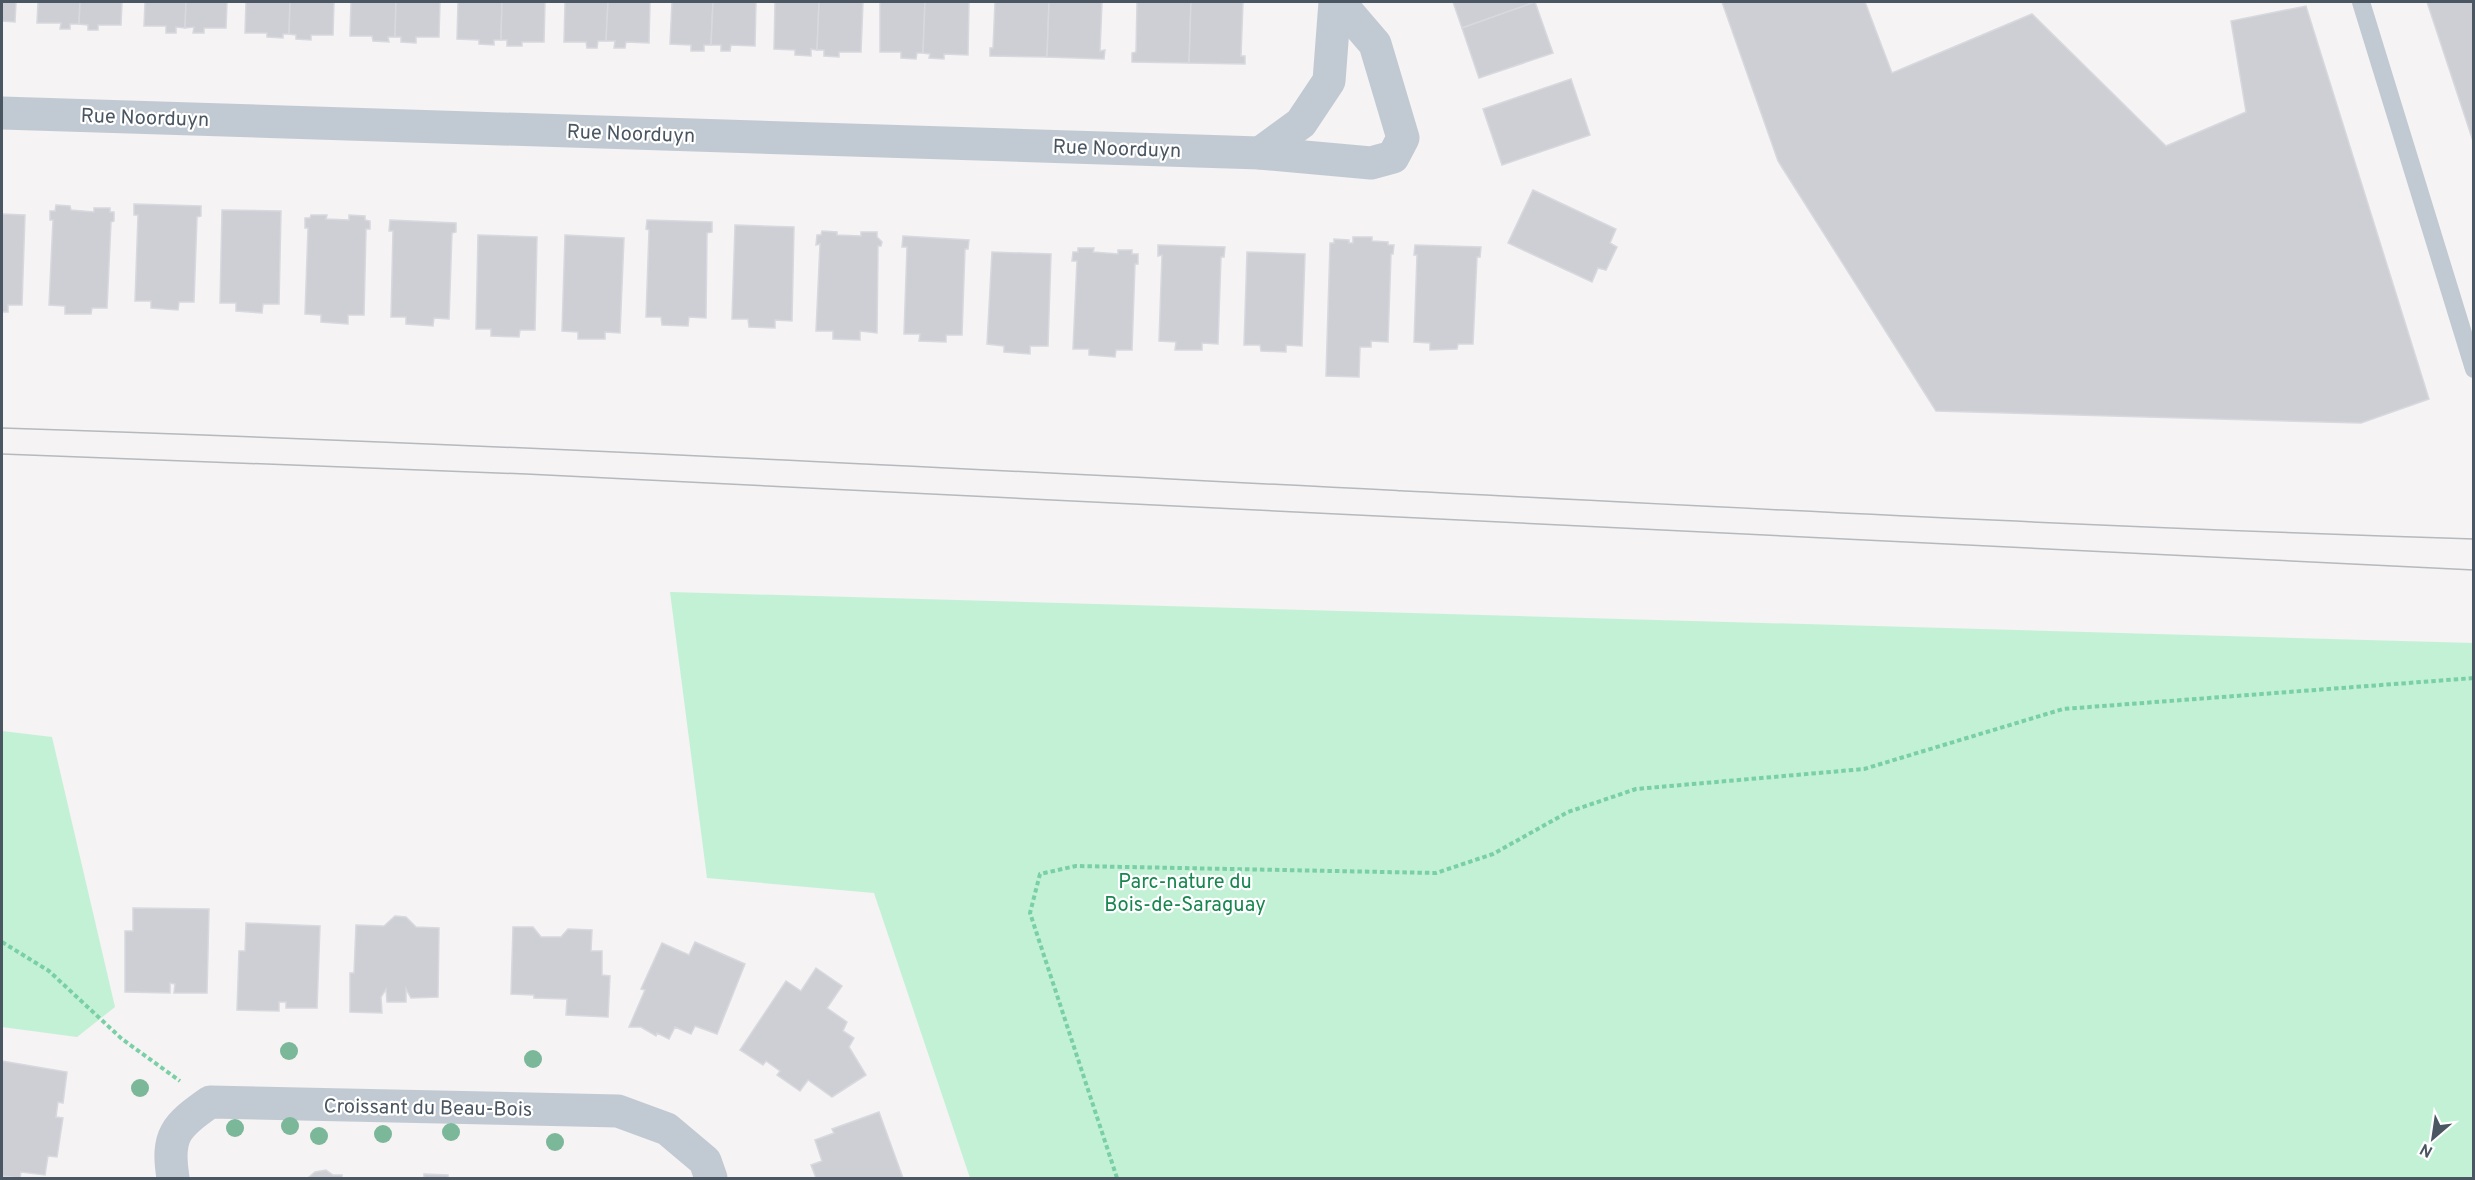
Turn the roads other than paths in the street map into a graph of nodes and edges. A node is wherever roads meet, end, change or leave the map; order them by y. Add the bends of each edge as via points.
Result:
1 (1337, 2) edge
2 (2361, 2) edge
3 (2, 113) edge
4 (1260, 153) junction
5 (2474, 369) edge
6 (173, 1178) edge
7 (711, 1179) edge

1 - 4 street, Rue Noorduyn via 1329,81 1301,123
1 - 4 street, Rue Noorduyn via 1375,44 1403,138 1393,158 1371,163
2 - 5 lane
3 - 4 street, Rue Noorduyn
6 - 7 street, Croissant du Beau-Bois via 169,1150 182,1122 210,1102 618,1111 668,1129 705,1161

